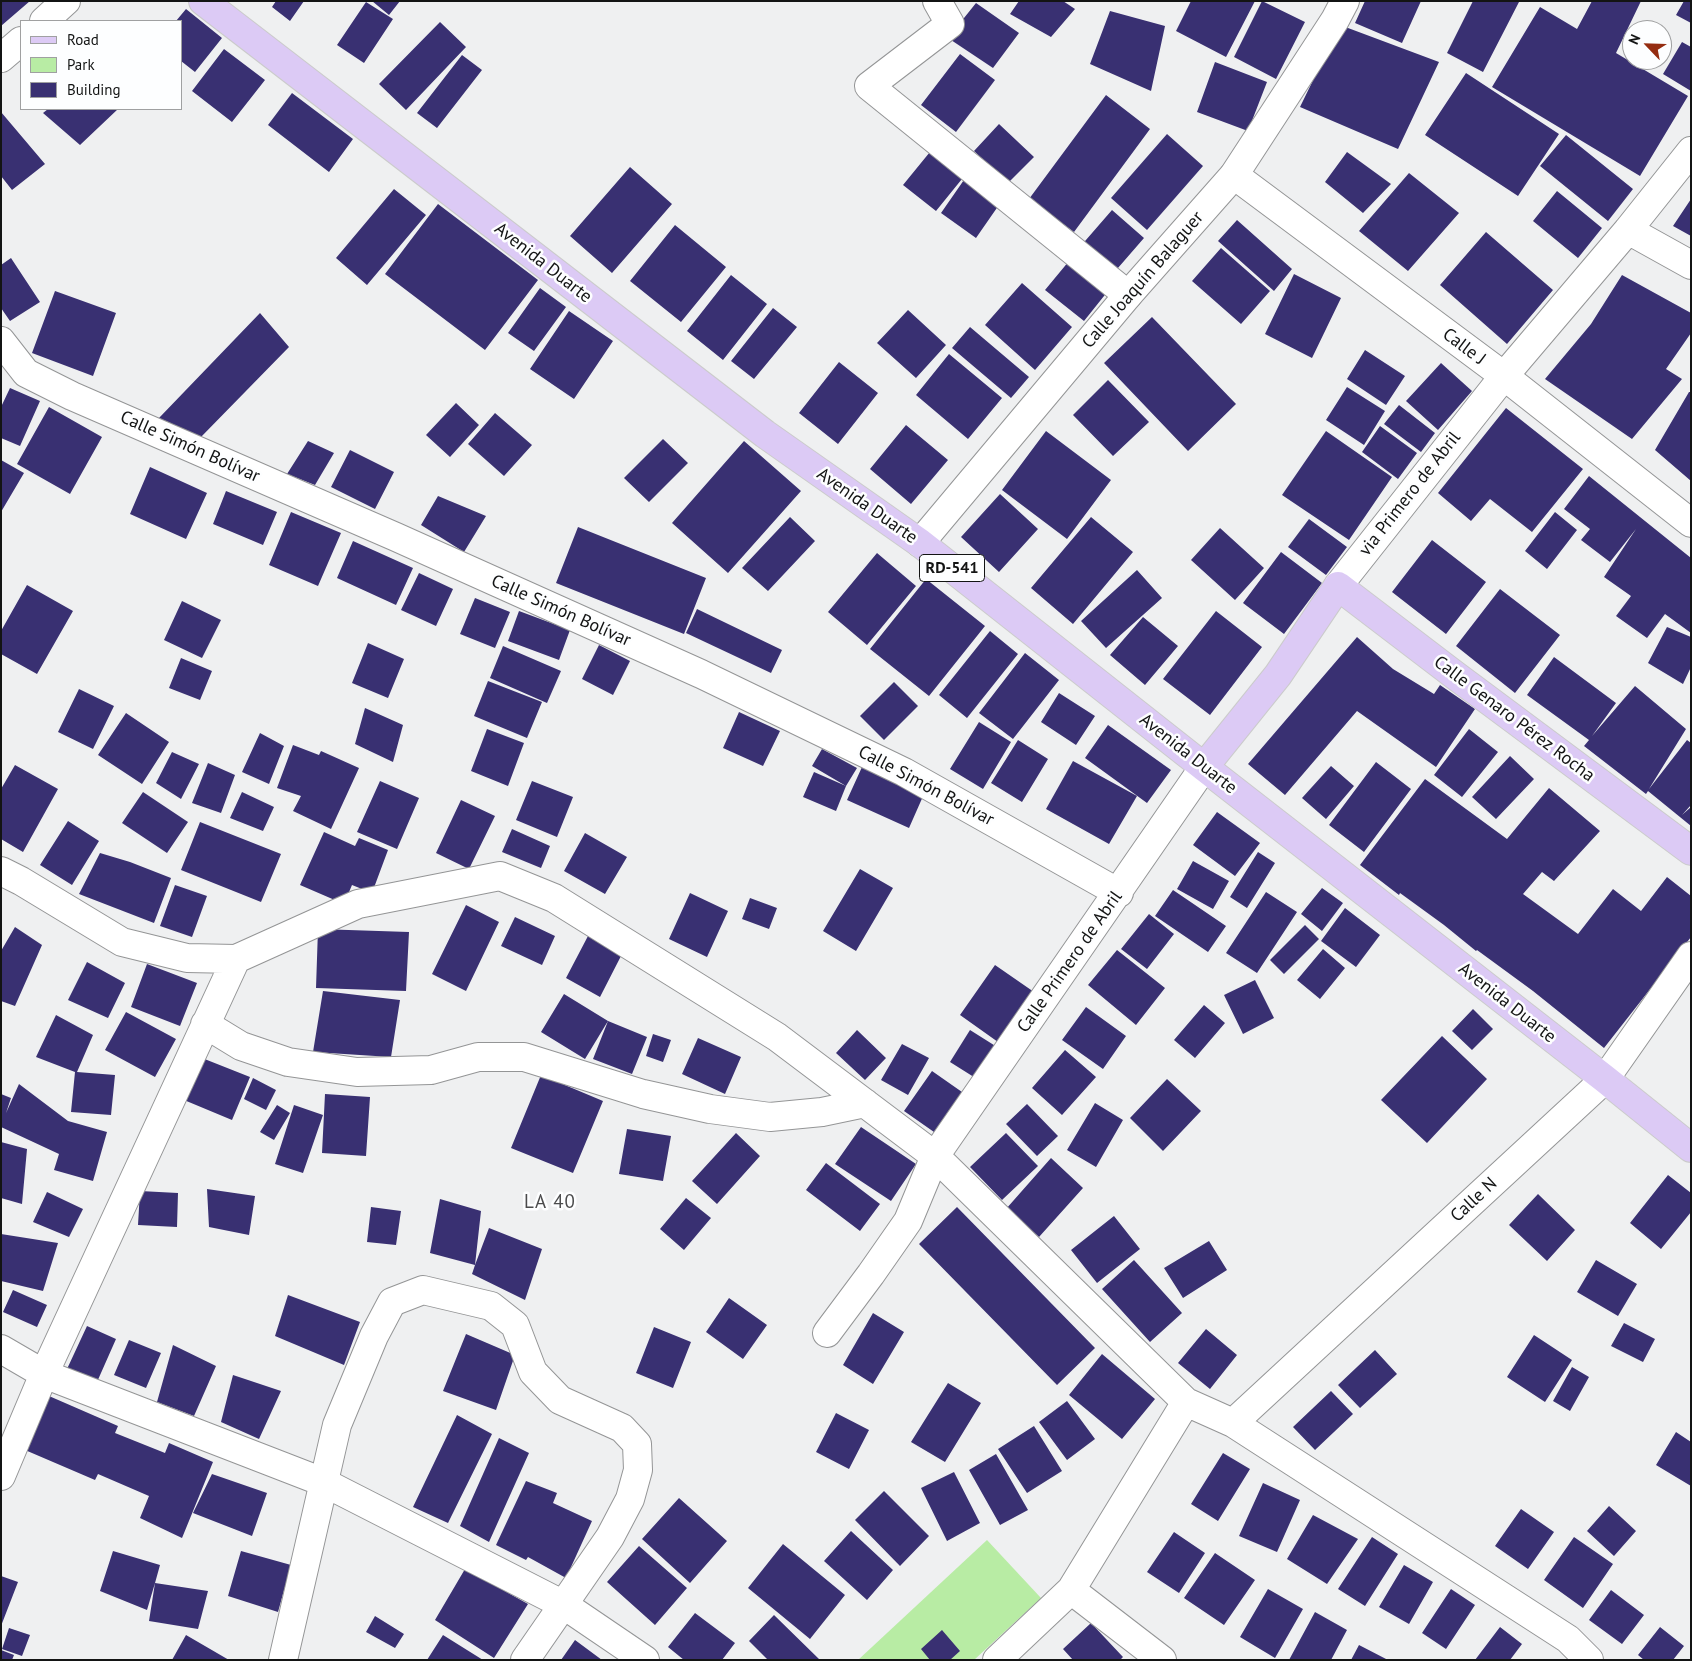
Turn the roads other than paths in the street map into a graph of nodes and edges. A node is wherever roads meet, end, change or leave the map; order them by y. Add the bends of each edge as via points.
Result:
1 (66, 1) edge
2 (203, 1) edge
3 (937, 1) edge
4 (1345, 1) edge
5 (45, 20) edge
6 (20, 42) edge
7 (1, 58) edge
8 (1691, 151) edge
9 (1234, 175) junction
10 (1628, 230) junction
11 (1691, 265) edge
12 (1128, 295) junction
13 (1, 341) edge
14 (1504, 376) junction
15 (1691, 523) edge
16 (920, 543) junction
17 (1338, 586) junction
18 (1204, 767) junction
19 (1691, 851) edge
20 (1, 871) edge
21 (1119, 893) junction
22 (1691, 956) edge
23 (236, 959) junction
24 (205, 1024) junction
25 (1605, 1079) junction
26 (865, 1103) junction
27 (1691, 1148) edge
28 (935, 1156) junction
29 (826, 1334) dead end
30 (1, 1350) edge
31 (44, 1374) junction
32 (1186, 1402) junction
33 (1233, 1423) junction
34 (1, 1476) edge
35 (323, 1482) junction
36 (1071, 1590) junction
37 (564, 1605) junction
38 (283, 1660) edge
39 (525, 1660) edge
40 (645, 1660) edge
41 (997, 1660) edge
42 (1162, 1660) edge
43 (1589, 1660) edge

1 - 5 street
2 - 16 main road, Avenida Duarte / RD-541 via 765,434
3 - 12 street via 950,24 869,86
4 - 9 street, Calle Joaquín Balaguer
6 - 7 street
8 - 10 street
9 - 12 street, Calle Joaquín Balaguer
9 - 14 street, Calle J
10 - 11 street
10 - 14 street, via Primero de Abril
12 - 16 street, Calle Joaquín Balaguer
13 - 21 street, Calle Simón Bolívar via 26,373 72,396 700,674 904,772
14 - 15 street, Calle J
14 - 17 street, via Primero de Abril
16 - 18 main road, Avenida Duarte / RD-541
17 - 18 main road, via Primero de Abril via 1278,675
17 - 19 main road, Calle Genaro Pérez Rocha
18 - 21 street, Calle Primero de Abril
18 - 25 main road, Avenida Duarte / RD-541
20 - 23 street via 122,942 187,958
21 - 28 street, Calle Primero de Abril
22 - 25 street, Calle N
23 - 24 street
23 - 26 street via 358,904 500,876 554,898 744,1016
24 - 26 street via 241,1046 288,1062 357,1072 431,1070 478,1057 524,1057 643,1094 770,1118
24 - 31 street
25 - 27 main road, Avenida Duarte / RD-541
25 - 33 street, Calle N
26 - 28 street
28 - 29 street, Calle Primero de Abril via 908,1220
28 - 32 street
30 - 31 street
31 - 34 street
31 - 35 street
32 - 33 street
32 - 36 street
33 - 43 street via 1568,1639
35 - 37 street
35 - 37 street via 337,1425 374,1336 392,1302 423,1290 491,1306 515,1325 533,1372 560,1400 622,1428 637,1444 638,1470 630,1499 610,1537
35 - 38 street
36 - 41 street
36 - 42 street
37 - 39 street
37 - 40 street

